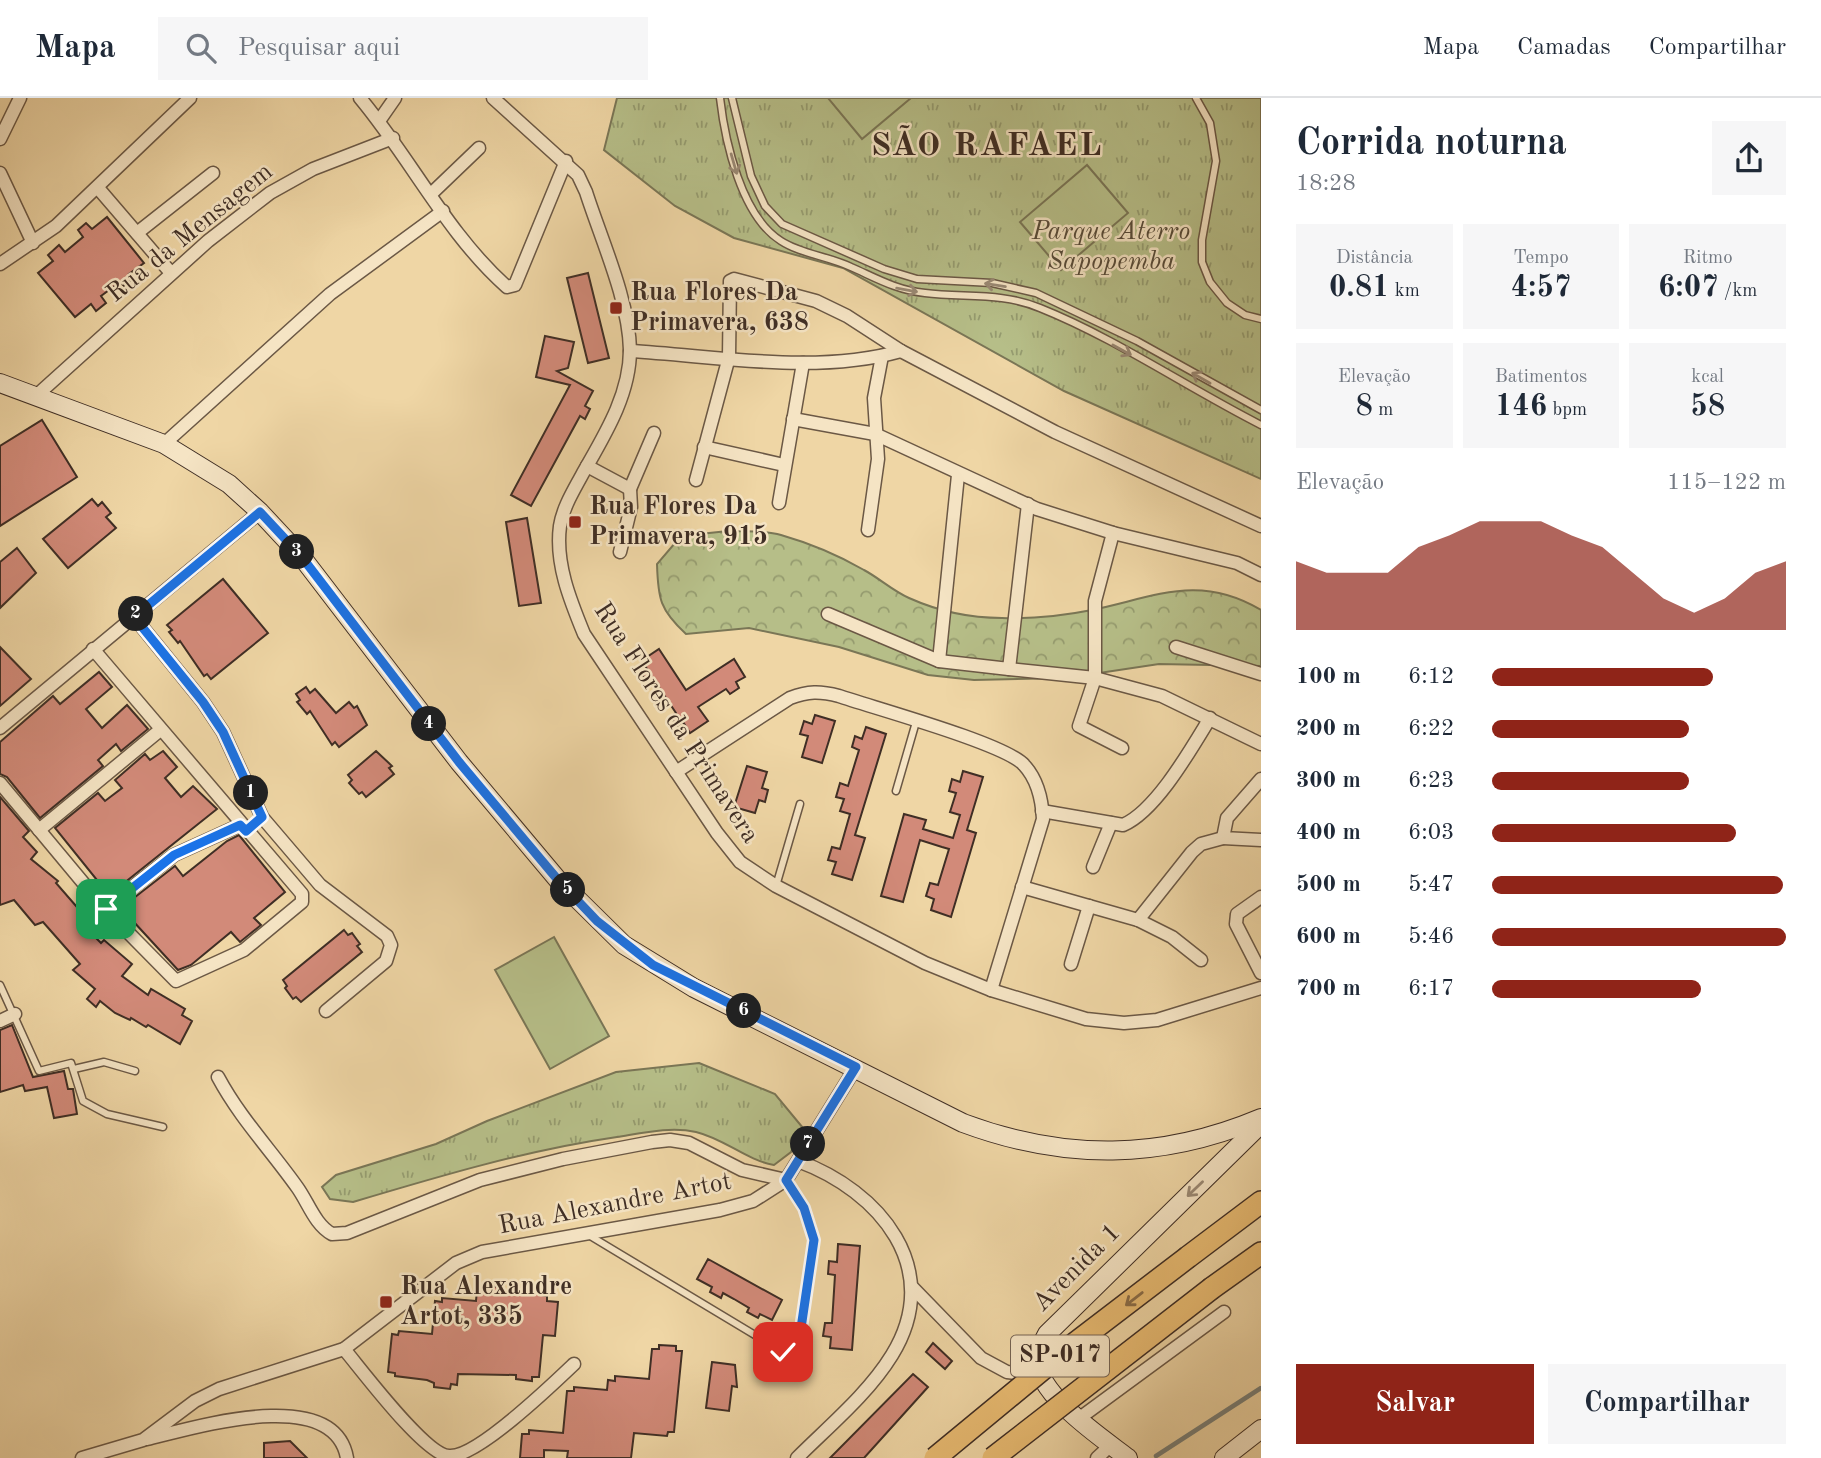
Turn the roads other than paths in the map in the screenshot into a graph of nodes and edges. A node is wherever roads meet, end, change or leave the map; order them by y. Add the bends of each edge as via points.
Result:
1 (20, 98) edge
2 (190, 98) edge
3 (360, 98) edge
4 (395, 98) edge
5 (493, 98) edge
6 (720, 98) edge
7 (732, 98) edge
8 (1196, 98) edge
9 (379, 121) junction
10 (393, 138) junction
11 (0, 139) edge
12 (479, 148) dead end
13 (566, 161) junction
14 (0, 173) edge
15 (213, 173) dead end
16 (98, 188) junction
17 (431, 194) junction
18 (443, 211) junction
19 (137, 233) junction
20 (33, 243) junction
21 (0, 264) edge
22 (171, 273) junction
23 (1261, 319) edge
24 (630, 351) junction
25 (901, 351) junction
26 (882, 356) junction
27 (729, 357) junction
28 (803, 363) junction
29 (0, 383) edge
30 (36, 396) junction
31 (1261, 410) edge
32 (793, 419) junction
33 (1261, 425) edge
34 (654, 433) dead end
35 (875, 434) junction
36 (164, 444) junction
37 (704, 447) junction
38 (784, 465) junction
39 (587, 466) junction
40 (958, 475) junction
41 (696, 480) dead end
42 (630, 489) junction
43 (779, 503) dead end
44 (1028, 504) junction
45 (260, 512) junction
46 (1261, 526) edge
47 (868, 530) dead end
48 (1113, 533) junction
49 (620, 552) dead end
50 (1261, 575) edge
51 (828, 614) dead end
52 (134, 617) junction
53 (1176, 647) dead end
54 (93, 649) junction
55 (939, 661) junction
56 (1009, 669) junction
57 (1261, 674) edge
58 (1095, 678) junction
59 (1210, 718) junction
60 (916, 722) junction
61 (0, 728) edge
62 (159, 731) junction
63 (1261, 744) edge
64 (1122, 748) dead end
65 (676, 772) junction
66 (1261, 779) edge
67 (0, 783) edge
68 (896, 791) dead end
69 (800, 804) dead end
70 (1042, 811) junction
71 (262, 817) junction
72 (1111, 823) junction
73 (243, 828) junction
74 (39, 830) junction
75 (1223, 838) junction
76 (1261, 840) edge
77 (1094, 867) dead end
78 (776, 886) junction
79 (1022, 887) junction
80 (1261, 897) edge
81 (1089, 906) junction
82 (106, 909) junction
83 (1138, 920) junction
84 (1201, 960) dead end
85 (1071, 964) dead end
86 (1261, 973) edge
87 (0, 985) edge
88 (1261, 988) edge
89 (990, 990) junction
90 (326, 1011) dead end
91 (15, 1014) junction
92 (0, 1021) edge
93 (856, 1067) junction
94 (74, 1069) junction
95 (135, 1071) dead end
96 (218, 1076) dead end
97 (1261, 1118) edge
98 (1261, 1125) edge
99 (163, 1127) dead end
100 (1193, 1143) junction
101 (798, 1161) junction
102 (1216, 1169) junction
103 (786, 1180) junction
104 (1261, 1186) edge
105 (1261, 1202) edge
106 (1231, 1223) junction
107 (585, 1233) junction
108 (1258, 1255) edge
109 (912, 1287) junction
110 (1224, 1312) dead end
111 (344, 1349) junction
112 (573, 1364) dead end
113 (1040, 1376) junction
114 (1077, 1420) junction
115 (1261, 1429) edge
116 (143, 1440) junction
117 (1111, 1446) junction
118 (82, 1458) edge
119 (346, 1458) edge
120 (797, 1458) edge
121 (934, 1458) edge
122 (993, 1458) edge
123 (1097, 1458) edge
124 (1128, 1458) edge
125 (1224, 1458) edge

1 - 11 street
2 - 16 street
3 - 9 street
4 - 9 street
5 - 13 street, Rua Flores da Primavera
6 -> 33 lane via 736,171 750,205 781,241 895,288 975,294 1038,307
31 -> 7 lane via 1137,341 1036,292 917,279 782,224 765,206 751,176
8 - 23 lane via 1210,123 1216,162 1202,261 1210,282 1227,303
9 - 10 street
10 - 17 street
10 - 22 street, Rua da Mensagem via 285,183
12 - 17 street
13 - 18 street via 512,288 492,274
13 - 24 street, Rua Flores da Primavera via 586,192 625,315
14 - 20 street
15 - 19 street
16 - 19 street
16 - 20 street
17 - 18 street
18 - 36 street via 330,294
19 - 22 street
20 - 21 street
22 - 30 street, Rua da Mensagem
24 - 27 street
24 - 39 street, Rua Flores da Primavera via 622,395
25 - 26 street
25 - 27 street via 816,301 734,279 730,281
25 - 46 street via 1055,432
26 - 28 street
26 - 35 street via 874,398
27 - 28 street
27 - 37 street
28 - 32 street
29 - 30 main road
30 - 36 main road
32 - 35 street
32 - 38 street
34 - 42 street
35 - 40 street
35 - 47 street via 876,480
36 - 45 main road via 229,484
37 - 38 street
37 - 41 street
38 - 43 street
39 - 42 street
39 - 65 street, Rua Flores da Primavera via 560,525 559,550 573,606 584,634
40 - 44 street
40 - 55 street
42 - 49 street
44 - 48 street
44 - 56 street
45 - 52 street
45 - 93 main road via 301,556 459,762 597,921 653,965
48 - 50 street via 1237,563
48 - 58 street via 1095,601
51 - 55 street
52 - 54 street
52 - 71 street via 223,732
53 - 57 street
54 - 61 street
54 - 62 street
55 - 56 street
56 - 58 street
58 - 59 street via 1162,696
58 - 64 street via 1079,726
59 - 63 street
59 - 72 street via 1179,769 1134,821
60 - 65 street via 821,691 806,692
60 - 68 lane
60 - 70 street via 1011,753 1032,775
62 - 73 street
62 - 74 street
65 - 78 street, Rua Flores da Primavera via 740,862
66 - 75 street via 1227,818
67 - 74 street
69 - 78 lane
70 - 72 street
70 - 79 street
71 - 73 street
71 - 90 street via 320,885 380,929 391,945 386,961
72 - 77 street
73 - 82 street via 174,855
73 - 82 street via 304,899 244,950 176,981
74 - 82 street
75 - 76 street
75 - 83 street via 1192,852
78 - 89 street, Rua Flores da Primavera
79 - 81 street
79 - 89 street
80 - 86 street via 1237,914 1236,924
81 - 83 street
81 - 85 street
83 - 84 street via 1172,937
87 - 91 lane
88 - 89 street, Rua Flores da Primavera via 1157,1020 1124,1023 1086,1019
91 - 92 street
91 - 94 lane via 40,1072 70,1063
93 - 100 main road via 997,1136 1118,1150
93 - 101 street, Rua Alexandre Artot
94 - 95 lane via 104,1062
94 - 99 lane via 83,1101 113,1116
96 - 103 street via 249,1128 332,1234 347,1233 480,1180 652,1142 689,1143 742,1171
97 - 100 main road
98 - 102 main road, Avenida 1
100 - 102 main road via 1210,1152
101 - 103 street, Rua Alexandre Artot
101 - 109 street via 850,1187 884,1218 902,1245
102 -> 113 main road, Avenida 1 via 1047,1334 1037,1359
103 - 107 street, Rua Alexandre Artot via 753,1201 720,1210
103 - 107 lane via 804,1208 814,1240 800,1335 796,1344 783,1352
104 - 106 highway
105 - 106 highway, SP-017
106 -> 121 highway, SP-017, bridge
107 - 111 street, Rua Alexandre Artot via 482,1252 456,1263
108 - 122 highway, SP-017, bridge
109 - 113 street via 981,1358 1007,1372
109 - 120 street via 904,1333 891,1357
110 - 114 street
111 - 112 street via 396,1412 449,1457 474,1447 543,1394
111 - 116 street, Rua Alexandre Artot via 219,1390 195,1401
113 - 114 main road
114 - 117 main road
115 - 125 main road
116 - 118 street, Rua Alexandre Artot
116 - 119 street via 228,1420 296,1416 317,1421 335,1433
117 - 123 street
117 - 124 main road

